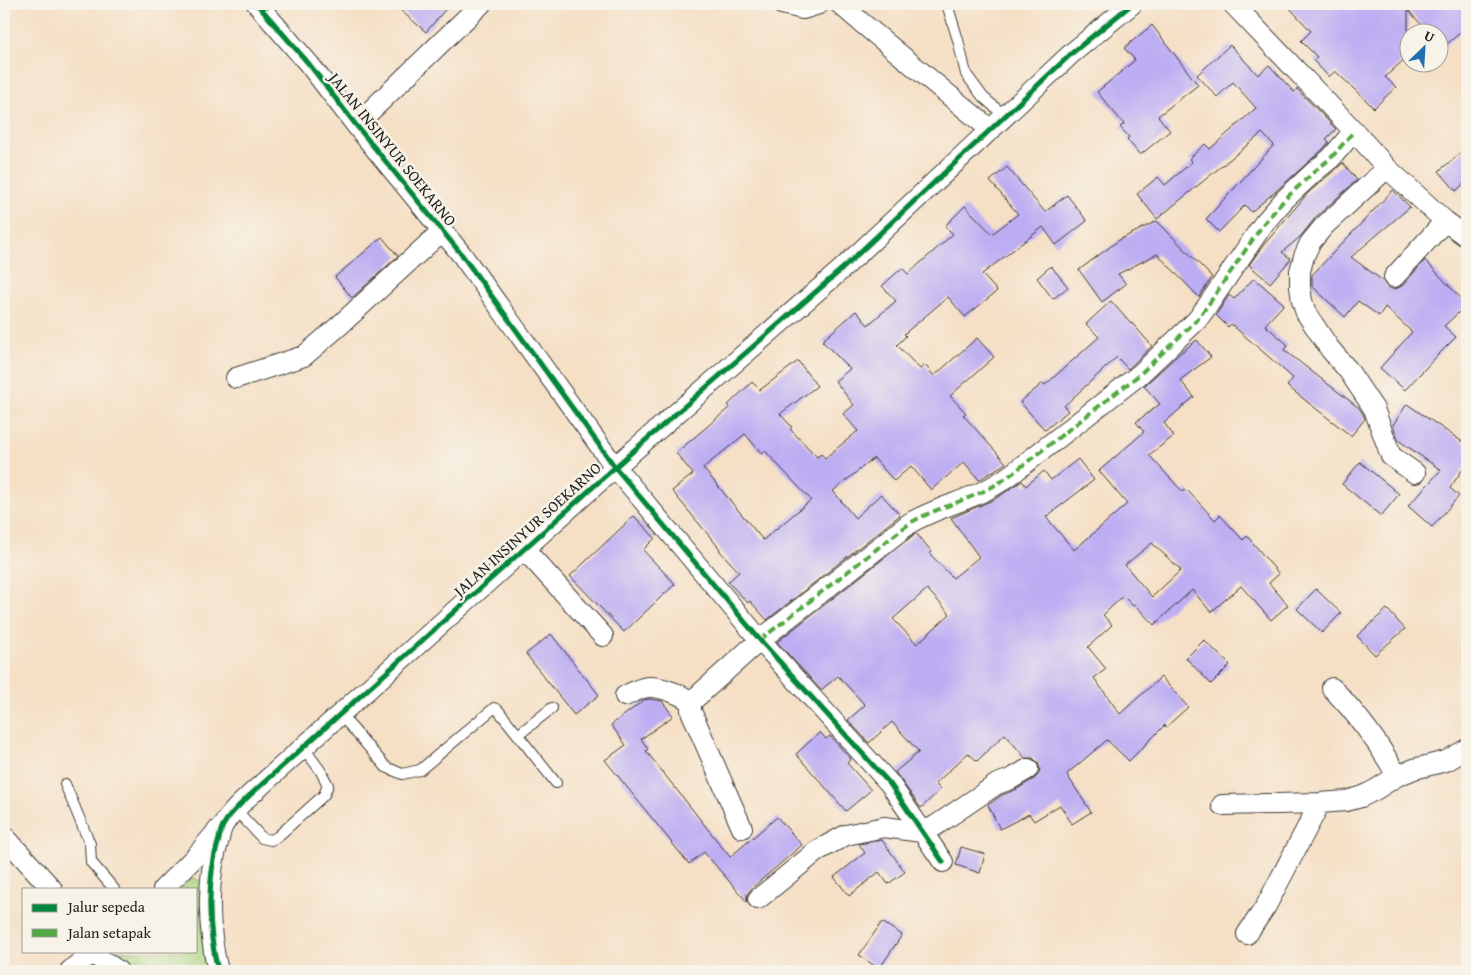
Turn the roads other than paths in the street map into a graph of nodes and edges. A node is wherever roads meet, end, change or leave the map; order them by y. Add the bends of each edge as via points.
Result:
1 (481, 4) edge
2 (782, 4) edge
3 (818, 4) edge
4 (840, 4) edge
5 (947, 4) edge
6 (1132, 4) edge
7 (1234, 4) edge
8 (264, 6) edge
9 (1005, 116) junction
10 (356, 126) junction
11 (990, 130) junction
12 (1354, 131) junction
13 (1387, 168) junction
14 (1445, 221) junction
15 (442, 231) junction
16 (1467, 237) edge
17 (1394, 277) dead end
18 (236, 378) dead end
19 (615, 467) junction
20 (1415, 473) dead end
21 (524, 549) junction
22 (603, 636) dead end
23 (760, 640) junction
24 (1332, 688) dead end
25 (625, 696) dead end
26 (692, 702) junction
27 (552, 708) dead end
28 (340, 714) junction
29 (518, 735) junction
30 (303, 748) junction
31 (1467, 749) edge
32 (1028, 769) dead end
33 (1396, 776) junction
34 (556, 783) dead end
35 (65, 784) dead end
36 (1320, 804) junction
37 (1222, 805) dead end
38 (229, 817) junction
39 (742, 828) dead end
40 (922, 832) junction
41 (4, 836) edge
42 (943, 862) dead end
43 (51, 888) edge
44 (113, 888) edge
45 (164, 888) edge
46 (758, 899) dead end
47 (1247, 934) dead end
48 (93, 952) edge
49 (70, 971) edge
50 (118, 971) edge
51 (218, 971) edge

1 - 10 street
2 - 3 street via 803,9
4 - 11 street
5 - 9 lane via 966,74 983,98
6 - 9 street via 1072,53
7 - 12 street
8 - 10 street, JALAN INSINYUR SOEKARNO
9 - 11 street
10 - 15 street, JALAN INSINYUR SOEKARNO
11 - 19 street via 842,269
12 - 13 street
12 - 23 street via 1331,158 1279,205 1197,320 1139,375 1013,473 986,490 910,523
13 - 14 street
13 - 20 street via 1310,243 1300,271 1300,287 1306,313 1374,409 1390,456
14 - 16 street
14 - 17 street
15 - 18 street via 304,356
15 - 19 street, JALAN INSINYUR SOEKARNO
19 - 21 street, JALAN INSINYUR SOEKARNO
19 - 23 street
21 - 22 street
21 - 28 street, JALAN INSINYUR SOEKARNO
23 - 26 street
23 - 40 street via 890,784
24 - 33 street via 1369,731
25 - 26 street via 645,687 659,688
26 - 39 street via 691,711
27 - 29 lane
28 - 29 lane via 386,767 402,774 420,770 494,708
28 - 30 street, JALAN INSINYUR SOEKARNO
29 - 34 lane
30 - 38 street, JALAN INSINYUR SOEKARNO
30 - 38 lane via 328,785 324,795 271,840 262,838
31 - 33 street via 1446,761
32 - 40 street via 997,784
33 - 36 street via 1361,797
35 - 44 lane via 90,844 91,862
36 - 37 street
36 - 47 street via 1266,906
38 - 45 street
38 - 51 street, JALAN INSINYUR SOEKARNO via 215,852 211,881 211,922
40 - 42 street
40 - 46 street via 884,827 846,835 817,851
41 - 43 street
48 - 49 street
48 - 50 street

